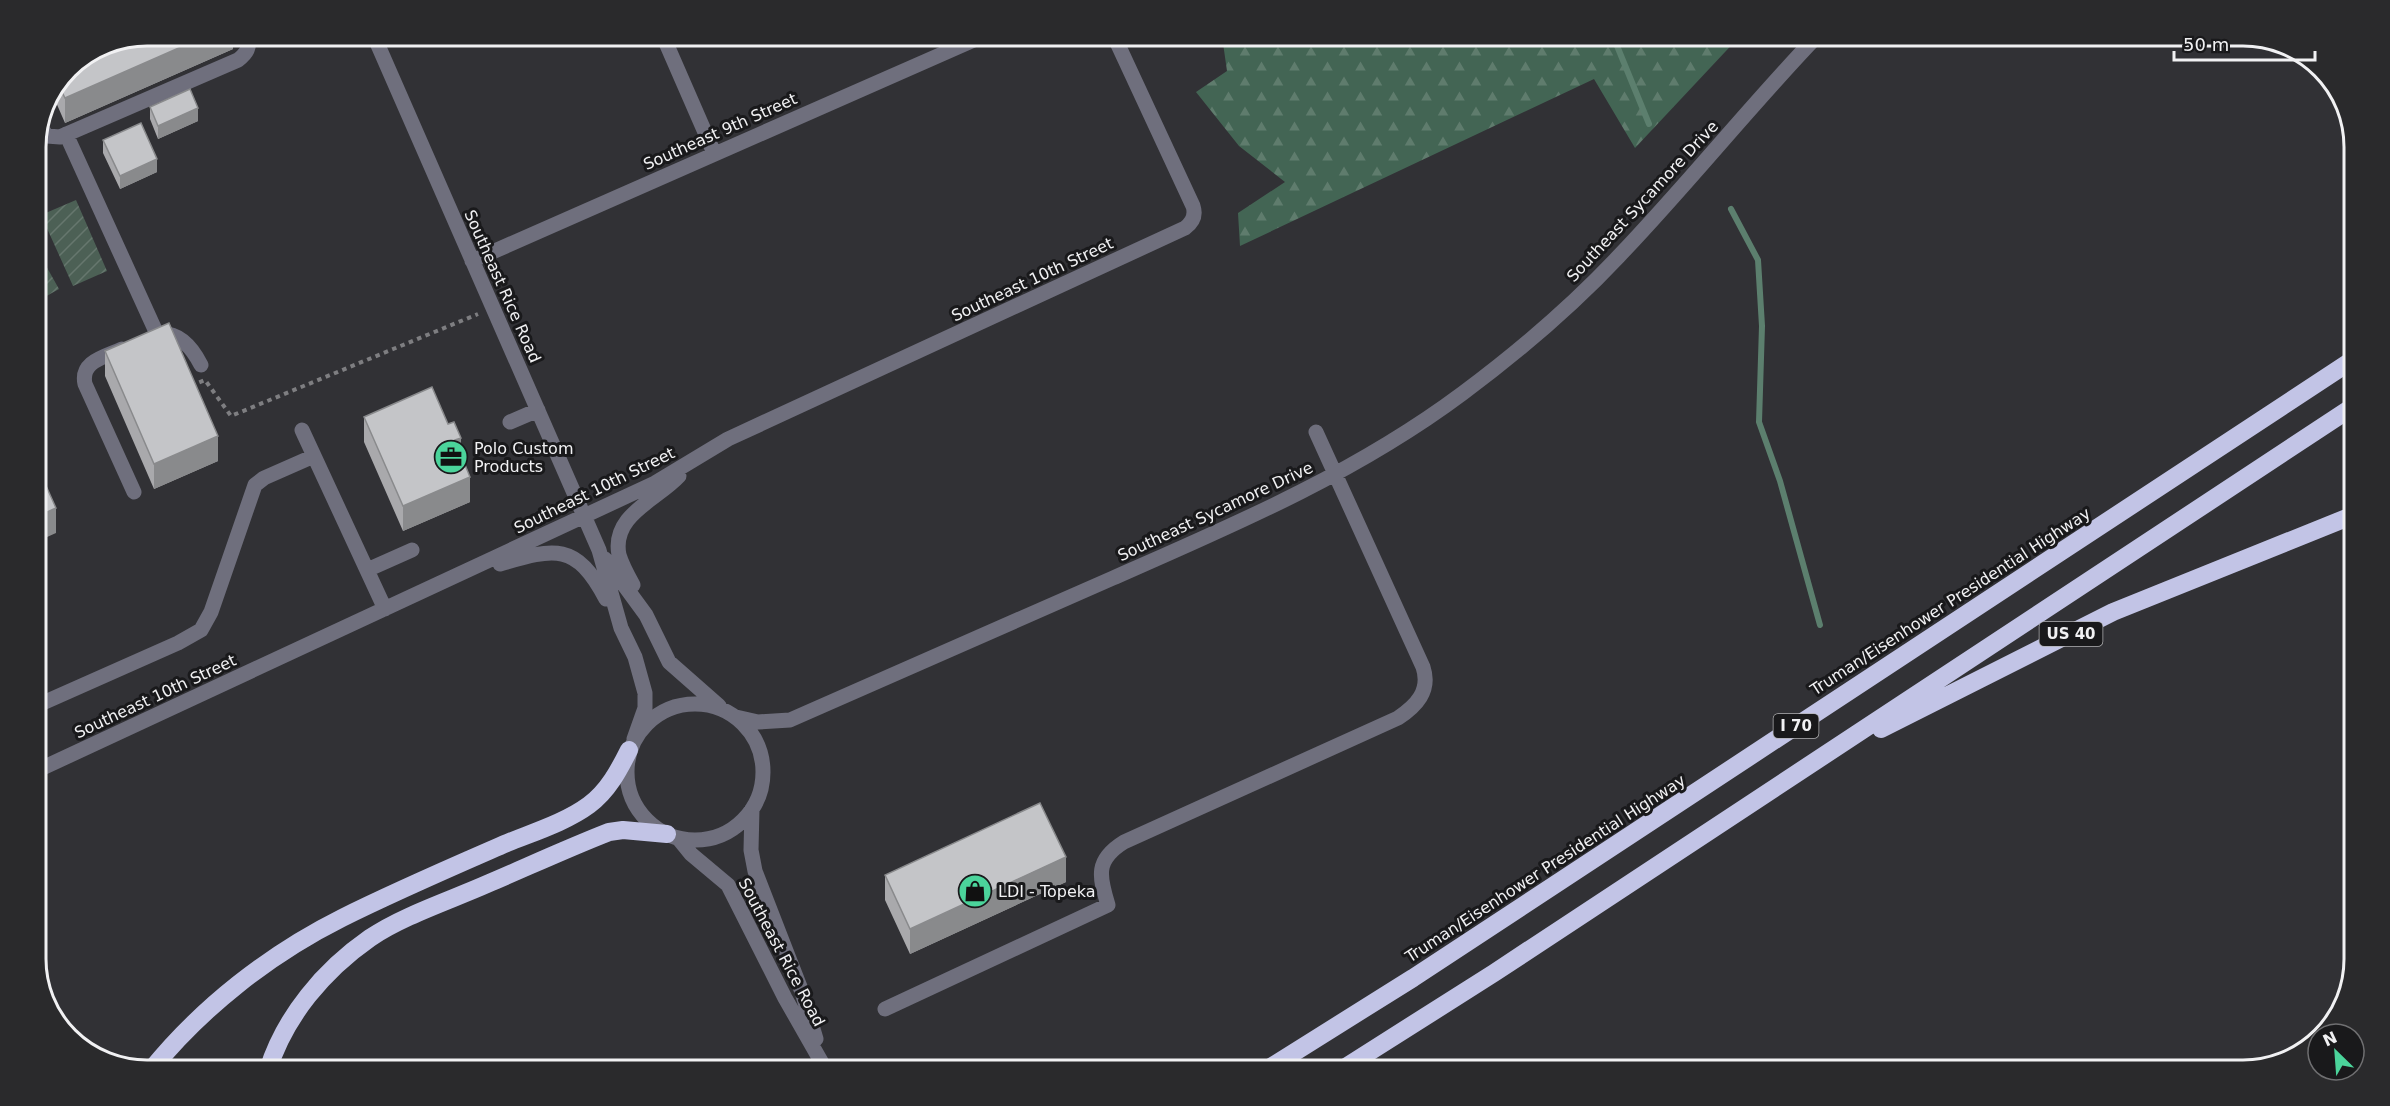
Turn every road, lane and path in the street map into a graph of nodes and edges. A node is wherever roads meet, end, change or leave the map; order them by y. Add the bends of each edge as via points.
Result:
1 (249, 46) edge
2 (378, 46) edge
3 (667, 46) edge
4 (960, 46) edge
5 (1119, 46) edge
6 (1808, 46) edge
7 (66, 134) junction
8 (48, 136) edge
9 (714, 153) junction
10 (472, 261) junction
11 (478, 314) dead end
12 (146, 338) junction
13 (2343, 363) edge
14 (201, 365) dead end
15 (2343, 366) edge
16 (2324, 379) junction
17 (186, 388) edge
18 (538, 410) junction
19 (2343, 413) edge
20 (510, 422) dead end
21 (302, 430) dead end
22 (1316, 432) dead end
23 (314, 456) junction
24 (693, 460) junction
25 (1335, 475) junction
26 (134, 492) dead end
27 (584, 516) junction
28 (2343, 519) edge
29 (412, 550) dead end
30 (598, 550) junction
31 (367, 570) junction
32 (454, 577) junction
33 (386, 609) junction
34 (646, 615) junction
35 (621, 628) junction
36 (47, 701) edge
37 (721, 708) junction
38 (736, 717) junction
39 (632, 745) junction
40 (47, 766) edge
41 (1797, 773) junction
42 (752, 809) junction
43 (673, 836) junction
44 (885, 1010) dead end
45 (161, 1060) edge
46 (272, 1060) edge
47 (821, 1060) edge
48 (822, 1060) edge
49 (1282, 1060) edge
50 (1357, 1060) edge

1 - 7 street via 238,60
2 - 10 street, Southeast Rice Road
3 - 9 street
4 - 9 street, Southeast 9th Street
5 - 24 street, Southeast 10th Street via 1193,206 1190,225 728,439
6 - 25 street, Southeast Sycamore Drive via 1661,212 1566,308 1462,394
7 - 8 street
7 - 12 street
9 - 10 street, Southeast 9th Street
10 - 18 street, Southeast Rice Road
11 - 17 path via 231,416 205,380
12 - 14 street via 173,335 196,354
12 - 26 street via 92,362 83,376
13 - 16 highway
15 - 16 highway, Truman/Eisenhower Presidential Highway / I 70
16 - 49 highway, Truman/Eisenhower Presidential Highway / I 70 via 1452,953
18 - 20 street
18 - 27 street, Southeast Rice Road
19 - 41 highway, I 70
21 - 23 street
22 - 25 street
23 - 31 street
23 - 36 street via 255,485 212,612 201,630
24 - 27 street, Southeast 10th Street via 655,483
24 - 34 street via 623,525 620,556
25 - 38 street, Southeast Sycamore Drive via 1246,520 789,720 758,722
25 - 44 street via 1423,667 1427,678 1418,702 1398,718 1124,842 1104,859 1101,871 1108,905
27 - 30 street, Southeast Rice Road
27 - 32 street, Southeast 10th Street
28 - 41 highway, US 40 via 2113,612
29 - 31 street
30 - 34 street, Southeast Rice Road
30 - 35 street, Southeast Rice Road
31 - 33 street
32 - 33 street, Southeast 10th Street
32 - 35 street via 543,552 556,552 577,560 594,576
33 - 40 street, Southeast 10th Street
34 - 37 street, Southeast Rice Road via 669,662
35 - 39 street, Southeast Rice Road via 635,657 645,693 645,708
37 - 38 street
37 - 39 street via 696,703 672,707 650,720
38 - 42 street via 747,727 761,753 763,782
39 - 43 street via 626,767 632,800 652,826
39 - 45 highway via 618,773 589,805 339,919 261,967 226,994 190,1026
41 - 50 highway, I 70
42 - 43 street via 736,826 714,837 703,840
42 - 48 street, Southeast Rice Road via 755,871 802,992
43 - 46 highway via 609,832 371,937 321,979 286,1029
43 - 47 street, Southeast Rice Road via 728,885

